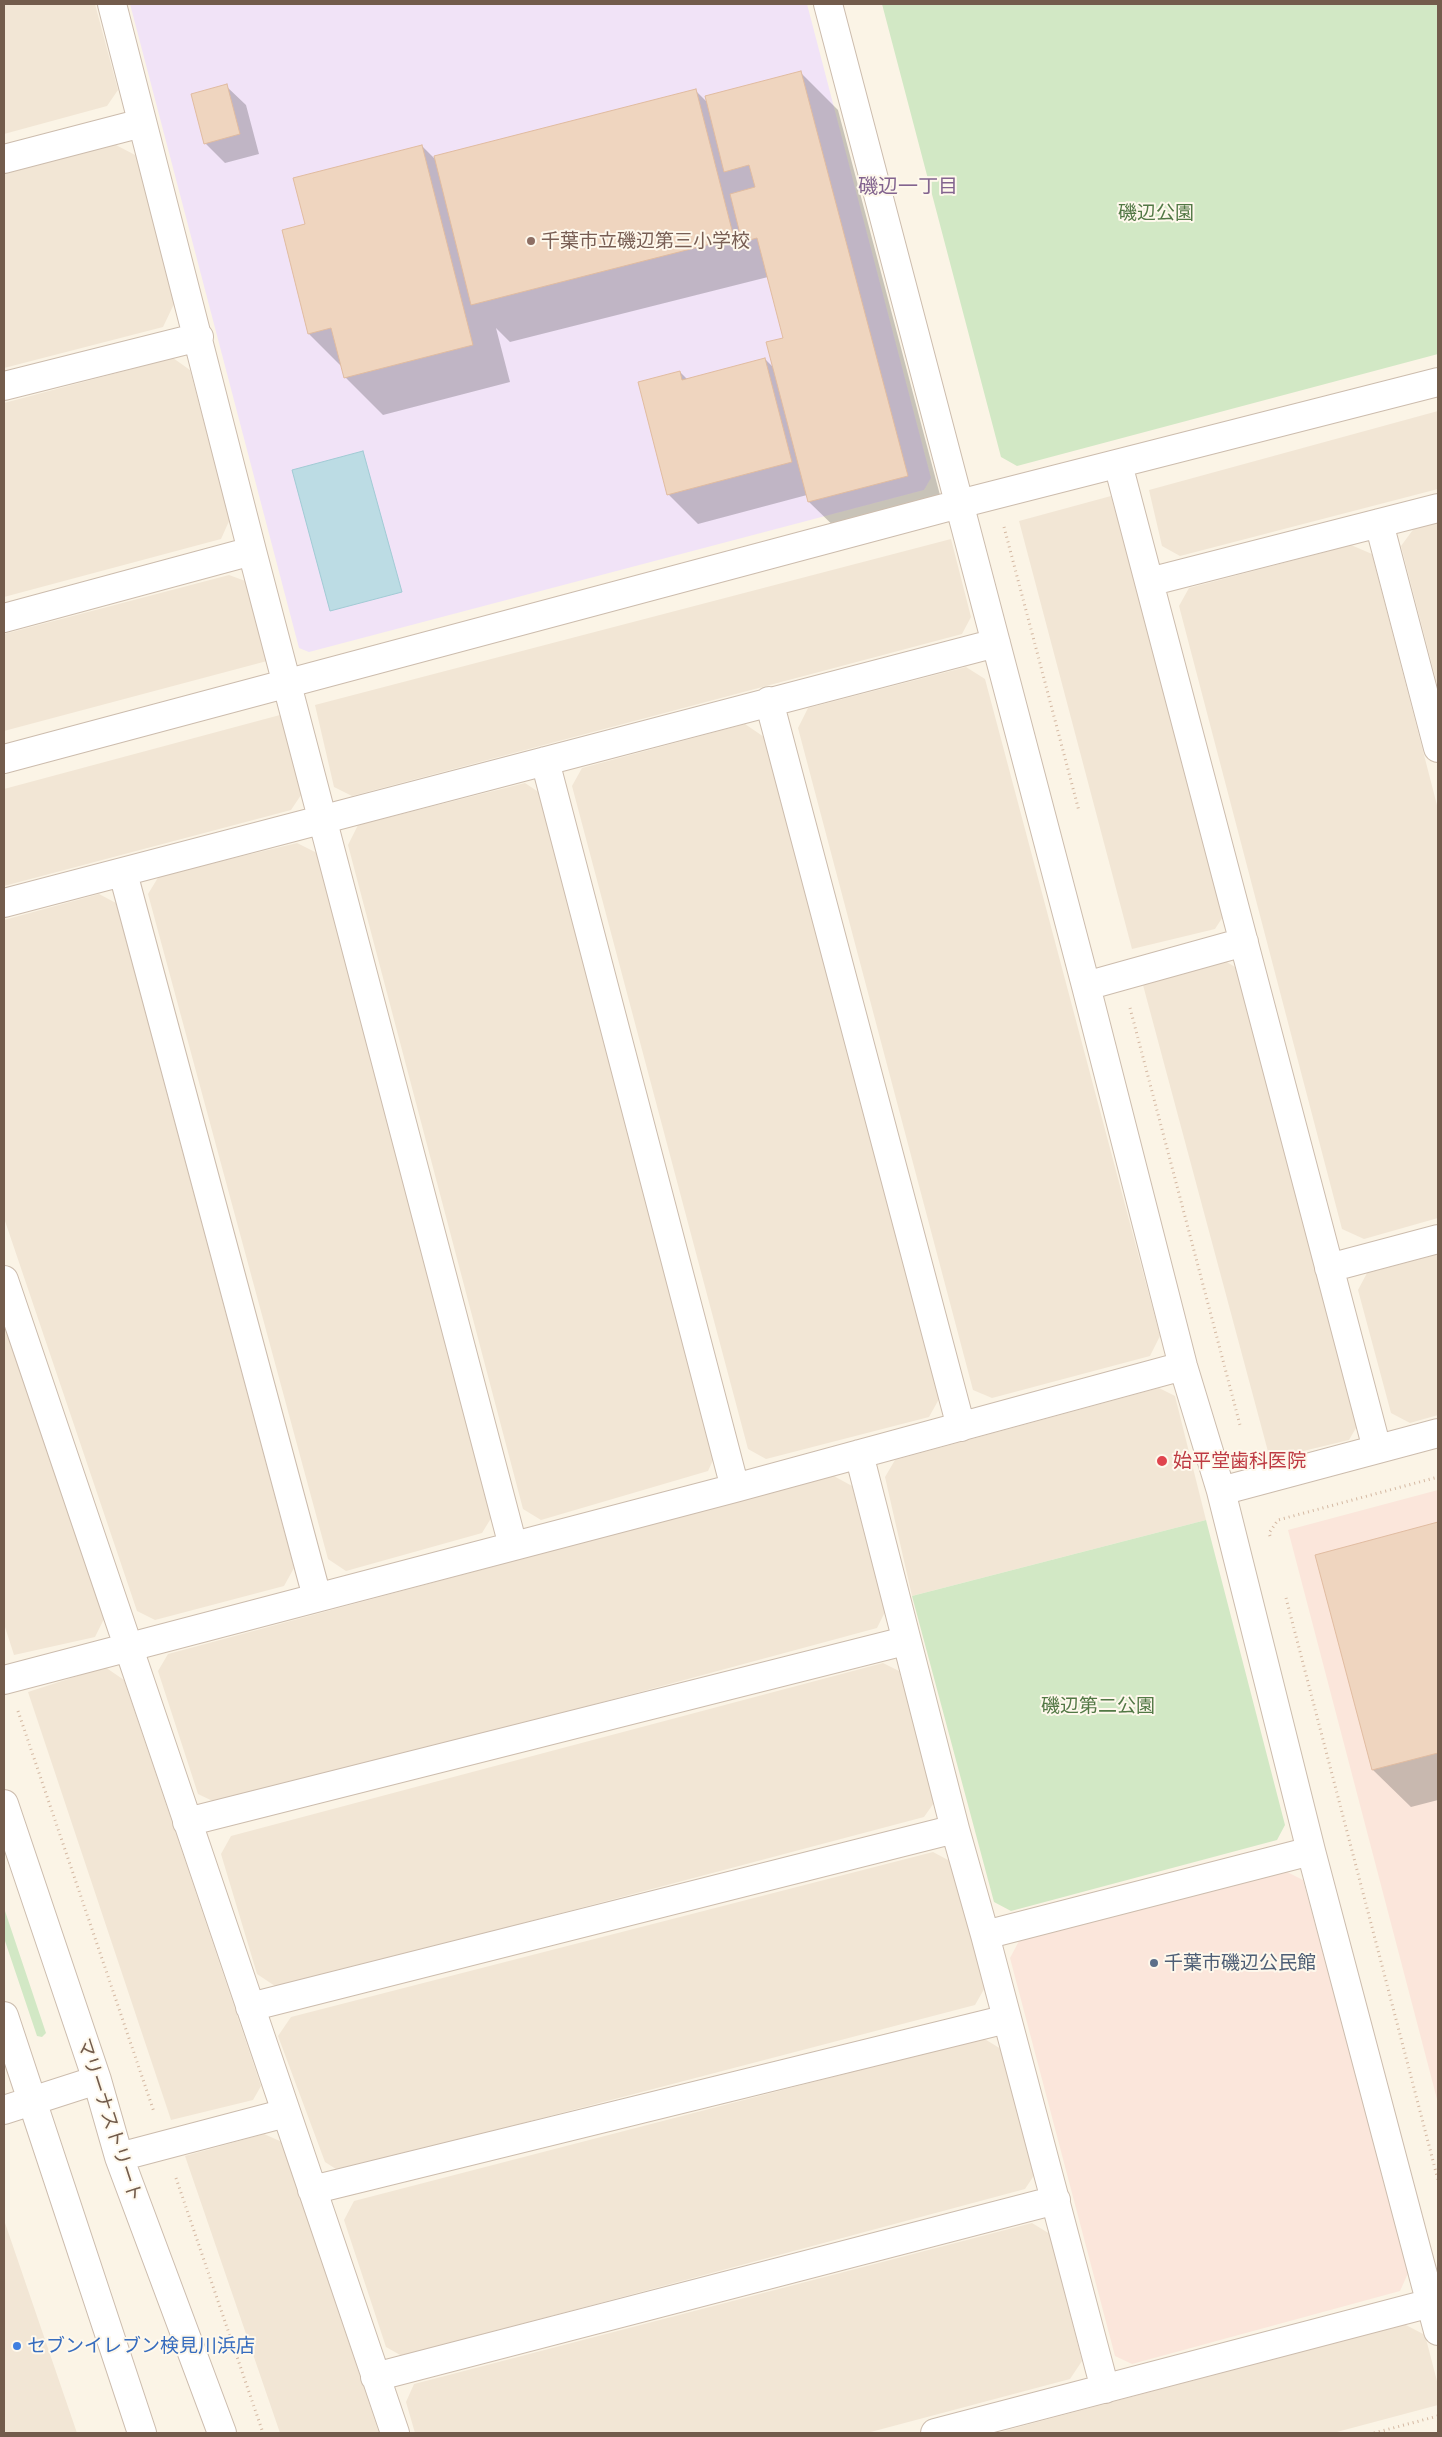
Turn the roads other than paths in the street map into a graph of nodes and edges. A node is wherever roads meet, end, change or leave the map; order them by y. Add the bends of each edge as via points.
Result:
1 (112, 4) edge
2 (828, 4) edge
3 (142, 123) junction
4 (4, 159) edge
5 (199, 338) junction
6 (1438, 382) edge
7 (4, 386) edge
8 (1118, 464) junction
9 (959, 504) junction
10 (1438, 508) edge
11 (1379, 523) junction
12 (252, 551) junction
13 (1150, 582) junction
14 (4, 618) edge
15 (996, 643) junction
16 (288, 685) junction
17 (768, 701) junction
18 (1438, 748) edge
19 (4, 760) edge
20 (545, 761) junction
21 (324, 821) junction
22 (123, 873) junction
23 (4, 903) edge
24 (1244, 942) junction
25 (1086, 986) junction
26 (1438, 1238) edge
27 (1329, 1268) junction
28 (4, 1280) edge
29 (1184, 1366) junction
30 (961, 1427) junction
31 (1438, 1433) edge
32 (1377, 1449) junction
33 (858, 1454) junction
34 (735, 1488) junction
35 (1221, 1491) junction
36 (513, 1546) junction
37 (317, 1597) junction
38 (906, 1641) junction
39 (128, 1646) junction
40 (9, 1691) edge
41 (4, 1804) edge
42 (188, 1822) junction
43 (955, 1829) junction
44 (1310, 1850) junction
45 (985, 1935) junction
46 (250, 2007) junction
47 (4, 2016) edge
48 (1007, 2019) junction
49 (97, 2080) junction
50 (32, 2099) junction
51 (4, 2110) edge
52 (286, 2113) junction
53 (119, 2158) junction
54 (312, 2190) junction
55 (1056, 2200) junction
56 (1430, 2303) junction
57 (1438, 2331) edge
58 (376, 2377) junction
59 (1105, 2388) junction
60 (142, 2433) edge
61 (222, 2433) edge
62 (395, 2433) edge
63 (935, 2433) edge

1 - 3 street
2 - 9 street
3 - 4 street
3 - 5 street
5 - 7 street
5 - 12 street
6 - 8 street
8 - 9 street
8 - 13 street
9 - 15 street
9 - 16 street
10 - 11 street
11 - 13 street
11 - 18 street
12 - 14 street
12 - 16 street
13 - 24 street
15 - 17 street
15 - 25 street
16 - 19 street
16 - 21 street
17 - 20 street
17 - 30 street
20 - 21 street
20 - 34 street
21 - 22 street
21 - 36 street
22 - 23 street
22 - 37 street
24 - 25 street
24 - 27 street
25 - 29 street
26 - 27 street
27 - 32 street
28 - 39 street
29 - 30 street
29 - 35 street
30 - 33 street
31 - 32 street
32 - 35 street
33 - 34 street
33 - 38 street
34 - 36 street
35 - 44 street
36 - 37 street
37 - 39 street
38 - 42 street
38 - 43 street
39 - 40 street
39 - 42 street
41 - 49 street, マリーナストリート
42 - 46 street
43 - 45 street
43 - 46 street
44 - 45 street
44 - 56 street
45 - 48 street
46 - 52 street
47 - 50 street
48 - 54 street
48 - 55 street
49 - 50 street
49 - 53 street, マリーナストリート
50 - 51 street
50 - 60 street
52 - 53 street
52 - 54 street
53 - 61 street, マリーナストリート
54 - 58 street
55 - 58 street
55 - 59 street
56 - 57 street
56 - 59 street
58 - 62 street
59 - 63 street

